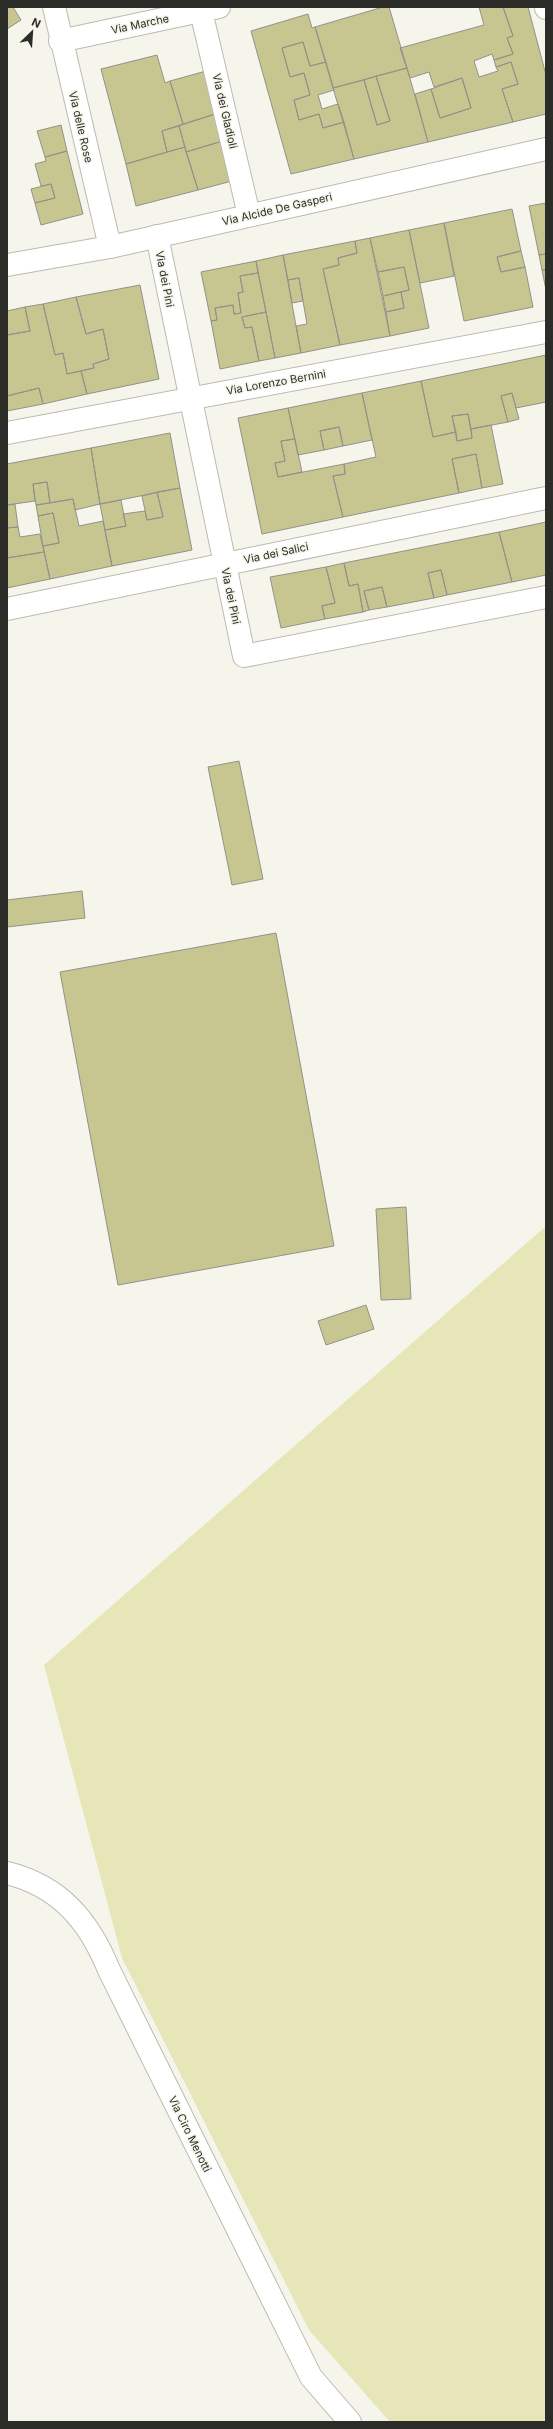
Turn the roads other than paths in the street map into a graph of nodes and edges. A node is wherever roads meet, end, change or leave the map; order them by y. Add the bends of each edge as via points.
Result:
1 (54, 7) edge
2 (207, 8) edge
3 (60, 41) junction
4 (546, 149) edge
5 (249, 215) junction
6 (157, 236) junction
7 (110, 247) junction
8 (7, 265) edge
9 (546, 332) edge
10 (189, 398) junction
11 (7, 432) edge
12 (546, 498) edge
13 (224, 564) junction
14 (546, 597) edge
15 (7, 609) edge
16 (7, 1873) edge
17 (350, 2422) edge

1 - 3 street, Via delle Rose
2 - 3 street, Via Marche
2 - 5 street, Via dei Gladioli
3 - 7 street, Via delle Rose
4 - 5 street, Via Alcide De Gasperi
5 - 6 street, Via Alcide De Gasperi
6 - 7 street, Via Alcide De Gasperi
6 - 10 street, Via dei Pini
7 - 8 street, Via Alcide De Gasperi
9 - 10 street, Via Lorenzo Bernini
10 - 11 street, Via Lorenzo Bernini
10 - 13 street, Via dei Pini
12 - 13 street, Via dei Salici
13 - 14 street, Via dei Pini via 244,656
13 - 15 street, Via dei Salici
16 - 17 street, Via Ciro Menotti via 41,1886 64,1901 83,1921 98,1944 112,1977 311,2377

